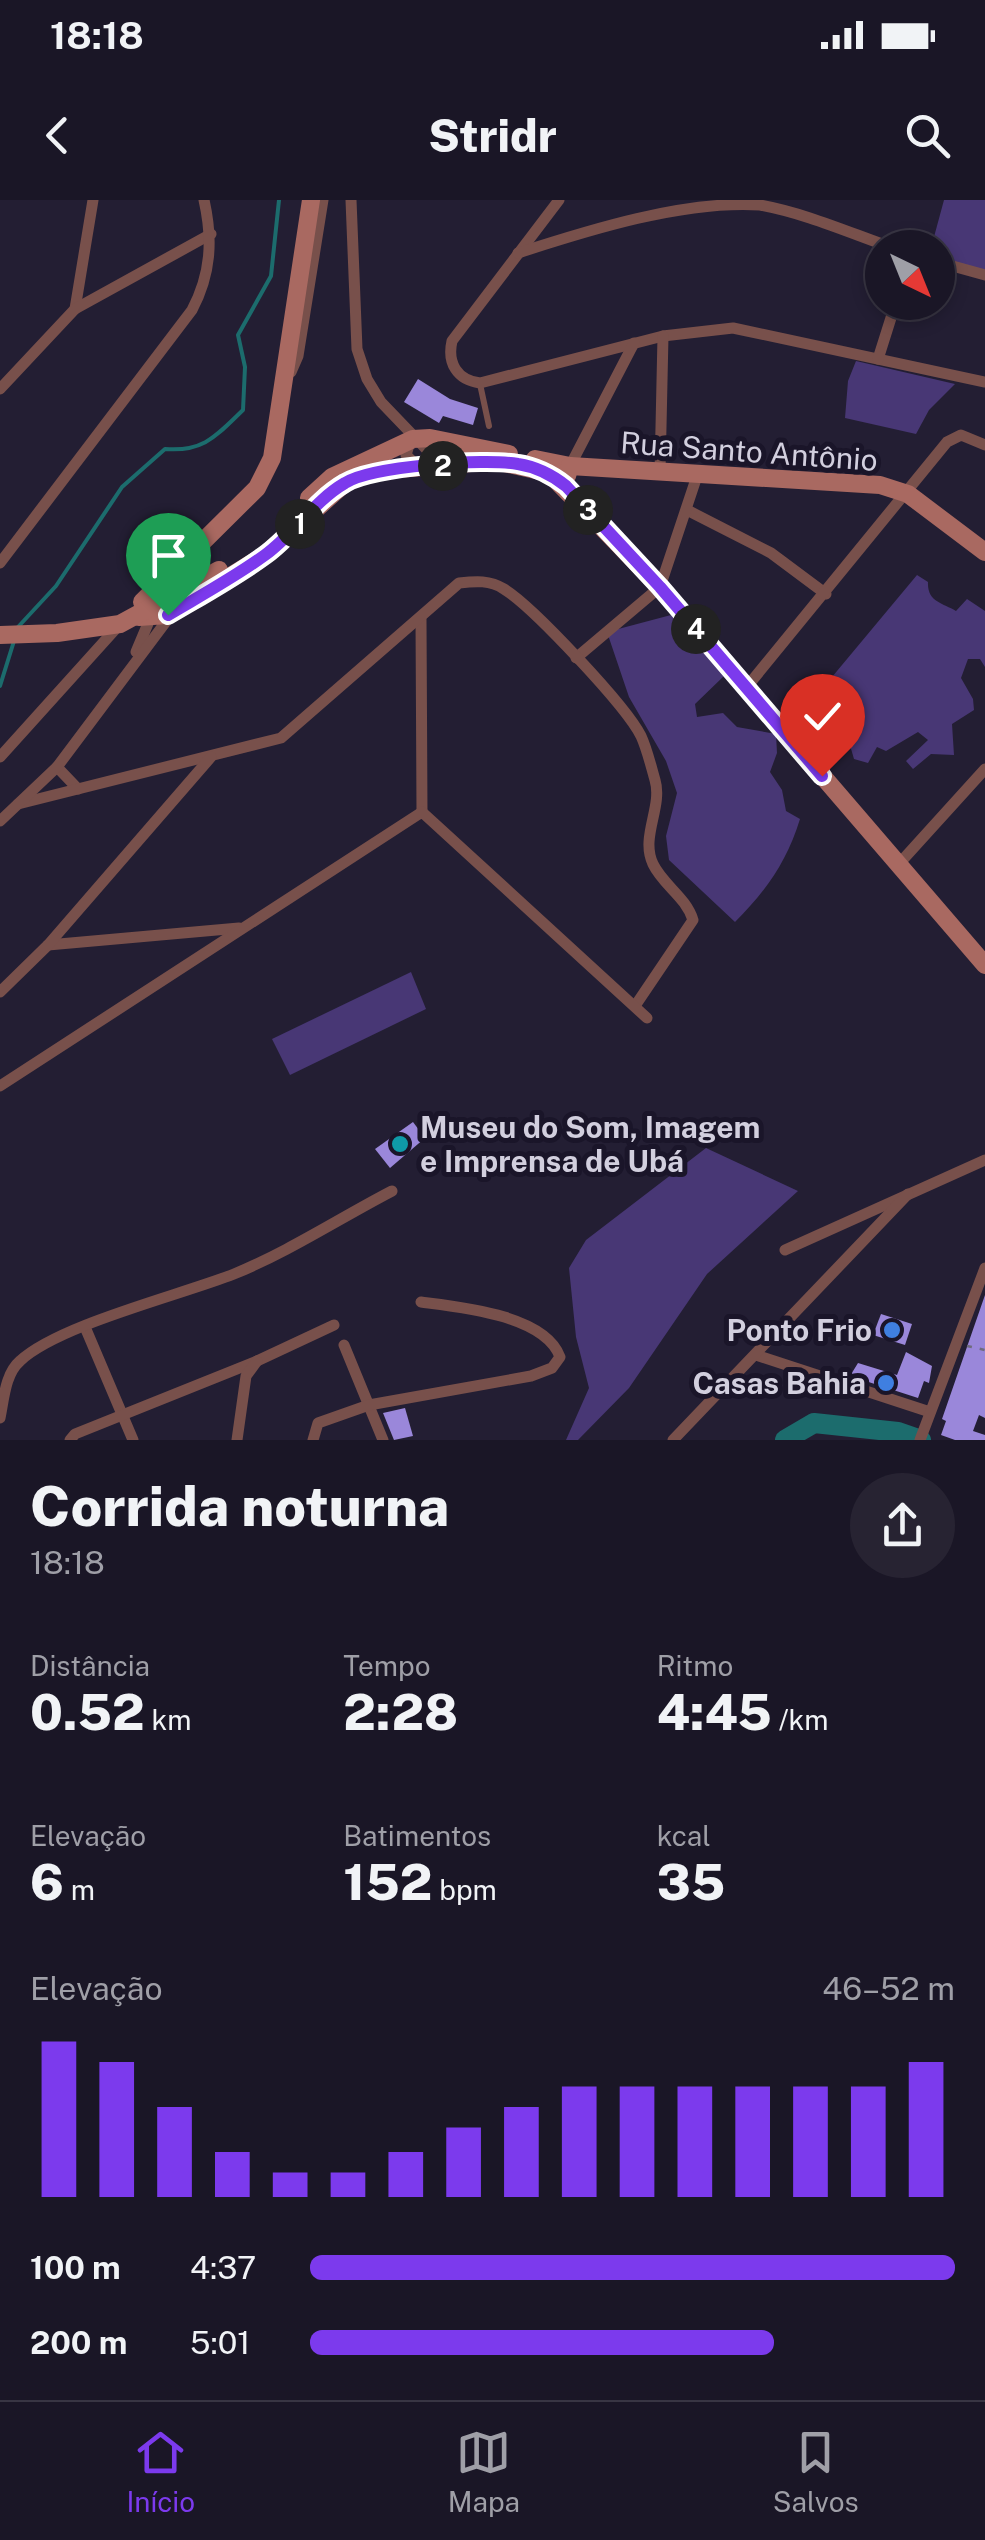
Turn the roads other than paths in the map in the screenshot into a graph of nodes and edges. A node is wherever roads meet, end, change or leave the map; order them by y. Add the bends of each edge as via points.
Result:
1 (93, 200) edge
2 (204, 200) edge
3 (311, 200) edge
4 (323, 200) edge
5 (351, 200) edge
6 (559, 200) edge
7 (212, 234) junction
8 (865, 239) edge
9 (518, 254) junction
10 (955, 267) edge
11 (985, 275) edge
12 (75, 309) junction
13 (890, 320) edge
14 (664, 336) junction
15 (634, 343) junction
16 (878, 359) junction
17 (985, 382) edge
18 (480, 383) junction
19 (0, 389) edge
20 (282, 395) junction
21 (489, 426) dead end
22 (413, 438) junction
23 (985, 445) edge
24 (570, 466) junction
25 (419, 468) junction
26 (660, 472) junction
27 (698, 476) junction
28 (566, 486) junction
29 (908, 494) junction
30 (687, 510) junction
31 (985, 552) edge
32 (0, 563) edge
33 (660, 587) junction
34 (826, 594) junction
35 (167, 602) junction
36 (145, 617) junction
37 (422, 619) junction
38 (120, 624) junction
39 (11, 636) edge
40 (576, 658) junction
41 (128, 669) junction
42 (746, 688) junction
43 (212, 756) junction
44 (0, 757) edge
45 (57, 766) junction
46 (985, 769) edge
47 (78, 789) junction
48 (18, 804) junction
49 (422, 812) junction
50 (0, 821) edge
51 (898, 865) junction
52 (243, 928) junction
53 (48, 945) junction
54 (985, 966) edge
55 (0, 992) edge
56 (635, 1006) junction
57 (647, 1018) dead end
58 (0, 1086) edge
59 (985, 1160) edge
60 (392, 1191) dead end
61 (908, 1194) junction
62 (786, 1250) dead end
63 (985, 1268) edge
64 (422, 1302) dead end
65 (334, 1325) dead end
66 (85, 1327) junction
67 (344, 1346) dead end
68 (756, 1355) junction
69 (257, 1360) junction
70 (369, 1405) junction
71 (123, 1416) junction
72 (0, 1418) edge
73 (928, 1418) junction
74 (70, 1440) edge
75 (133, 1440) edge
76 (237, 1440) edge
77 (313, 1440) edge
78 (383, 1440) edge
79 (676, 1440) edge
80 (920, 1440) edge

1 - 12 street
2 - 7 street
3 - 20 street
4 - 20 street via 298,356
5 - 22 street via 357,349 381,402
6 - 9 street
7 - 12 street
7 - 32 street via 201,292 180,329
8 - 9 street via 758,204 706,204 618,220
9 - 18 street via 452,342 449,356 458,373
10 - 11 street
12 - 19 street
13 - 16 street
14 - 15 street
14 - 16 street via 734,328
14 - 26 street
15 - 18 street
15 - 24 street
16 - 17 street
18 - 21 lane
20 - 38 street via 272,458 258,488
22 - 24 street, Rua Santo Antônio
22 - 25 street via 406,455
22 - 25 street via 428,451
22 - 35 street via 332,476 258,549
23 - 29 street via 962,435 948,442
24 - 26 street, Rua Santo Antônio
24 - 28 street
25 - 28 street via 522,464
25 - 35 street via 374,471 346,482 265,555
26 - 27 street, Rua Santo Antônio
27 - 29 street, Rua Santo Antônio via 880,485
27 - 30 street
28 - 33 street
29 - 31 street, Rua Santo Antônio
29 - 34 street
30 - 33 street
30 - 34 street via 771,552
33 - 40 street
33 - 42 street
34 - 42 street
35 - 36 street
35 - 41 street
36 - 38 street
36 - 41 street
37 - 40 street via 460,582 480,580 502,587
37 - 43 street via 281,738
37 - 49 street
38 - 39 street
38 - 44 street
40 - 56 street via 640,734 657,786 648,848 653,866 693,920
41 - 45 street
42 - 51 street
43 - 47 street
43 - 53 street
45 - 47 street
45 - 48 street
46 - 51 street
47 - 48 street
48 - 50 street
49 - 52 street
49 - 56 street
51 - 54 street
52 - 53 street
52 - 58 street
53 - 55 street
56 - 57 street
59 - 61 street
60 - 66 street via 237,1273
61 - 62 street
61 - 68 street
63 - 73 street
64 - 70 street via 516,1323 543,1334 560,1357 532,1376
65 - 69 street
66 - 71 street
66 - 72 street via 16,1364
67 - 70 street
68 - 73 street
68 - 79 street
69 - 71 street
69 - 76 street via 246,1376
70 - 77 street via 318,1423
70 - 78 street
71 - 74 street
71 - 75 street
73 - 80 street

